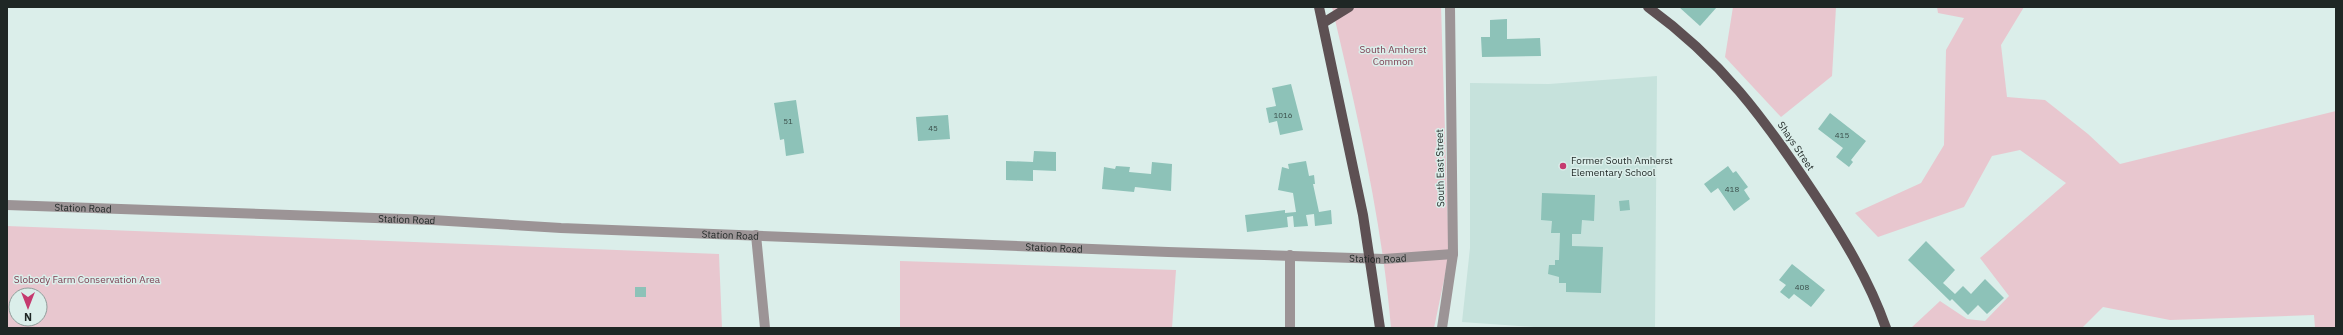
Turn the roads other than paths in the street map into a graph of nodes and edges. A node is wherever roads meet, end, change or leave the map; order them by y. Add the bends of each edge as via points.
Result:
1 (1319, 7) edge
2 (1349, 7) edge
3 (1450, 7) edge
4 (1648, 7) edge
5 (1323, 23) junction
6 (7, 205) edge
7 (756, 235) junction
8 (1453, 254) junction
9 (1290, 255) junction
10 (1369, 259) junction
11 (765, 328) edge
12 (1290, 328) edge
13 (1380, 328) edge
14 (1442, 328) edge
15 (1886, 328) edge

1 - 5 main road
2 - 5 main road
3 - 8 street, South East Street
4 - 15 main road, Shays Street via 1717,65 1766,123 1847,246
5 - 10 main road via 1363,215
6 - 7 street, Station Road via 432,220
7 - 9 street, Station Road
7 - 11 street
8 - 10 street, Station Road via 1409,259
8 - 14 street, South East Street
9 - 10 street, Station Road
9 - 12 street
10 - 13 main road

